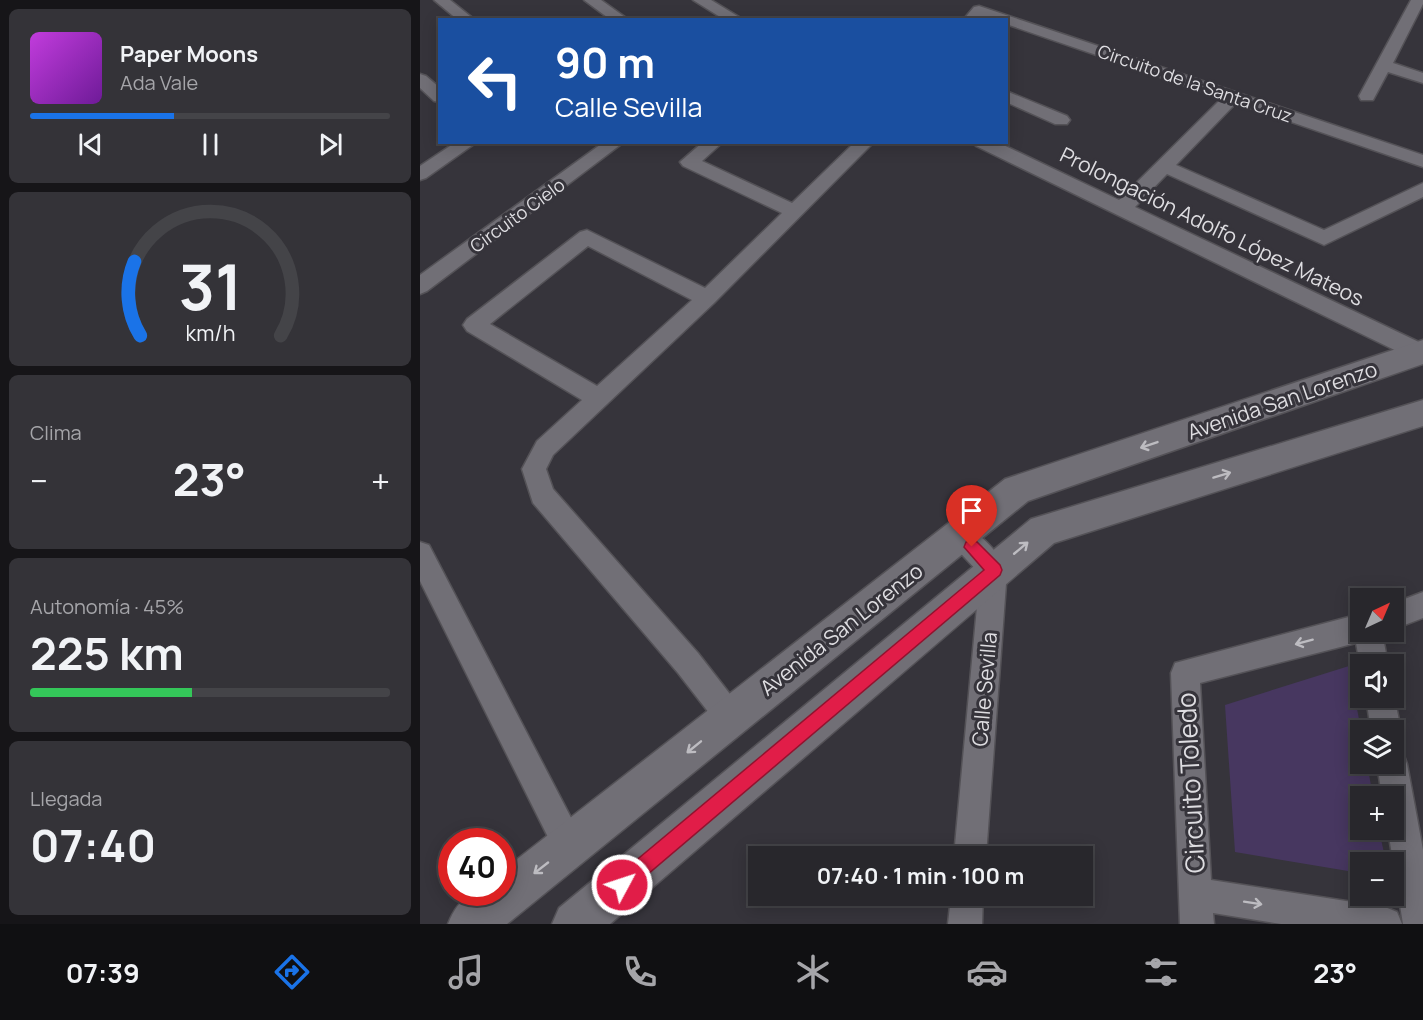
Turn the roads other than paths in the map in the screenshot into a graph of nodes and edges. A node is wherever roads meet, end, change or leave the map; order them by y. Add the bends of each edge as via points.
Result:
1 (441, 0) edge
2 (591, 0) edge
3 (700, 0) edge
4 (1419, 5) edge
5 (465, 18) edge
6 (619, 18) edge
7 (733, 18) edge
8 (972, 18) edge
9 (1002, 18) edge
10 (1008, 20) edge
11 (1383, 65) junction
12 (1423, 78) edge
13 (420, 79) edge
14 (438, 95) edge
15 (1367, 96) dead end
16 (1008, 97) edge
17 (1233, 97) junction
18 (1061, 120) dead end
19 (466, 144) edge
20 (613, 144) edge
21 (712, 144) edge
22 (864, 144) edge
23 (986, 144) edge
24 (1423, 161) edge
25 (1164, 166) junction
26 (420, 174) edge
27 (1423, 189) edge
28 (1122, 209) junction
29 (795, 212) junction
30 (424, 276) edge
31 (707, 298) junction
32 (1422, 354) edge
33 (598, 398) junction
34 (1423, 413) edge
35 (960, 535) junction
36 (420, 554) edge
37 (994, 570) junction
38 (1423, 605) edge
39 (1404, 612) edge
40 (1350, 630) edge
41 (730, 717) junction
42 (1394, 774) edge
43 (569, 846) junction
44 (971, 846) edge
45 (966, 906) edge
46 (1197, 909) edge
47 (471, 924) edge
48 (575, 924) edge
49 (965, 924) edge
50 (1385, 924) edge
51 (1420, 924) edge

1 - 5 street
2 - 6 street
3 - 7 street
4 - 11 street
8 - 9 street, Circuito de la Santa Cruz via 979,10
10 - 17 street, Circuito de la Santa Cruz
11 - 12 street
11 - 15 street
13 - 14 street
16 - 18 street
17 - 24 street, Circuito de la Santa Cruz
17 - 25 street
19 - 26 street
20 - 30 street, Circuito Cielo
21 - 29 street via 689,162
22 - 29 street
23 - 28 street, Prolongación Adolfo López Mateos
25 - 27 street via 1324,238
25 - 28 street
28 - 32 street, Prolongación Adolfo López Mateos
29 - 31 street
31 - 33 street
31 - 33 street via 587,237 474,325
32 -> 35 street, Avenida San Lorenzo via 1017,490
33 - 41 street via 545,448 534,469 542,495
37 -> 34 street via 1043,530
35 - 37 street
35 - 41 street, Avenida San Lorenzo
36 - 43 street
37 - 44 street, Calle Sevilla
37 - 48 street
38 - 39 street
40 -> 46 street, Circuito Toledo via 1185,674
41 -> 43 street, Avenida San Lorenzo
42 - 51 street
43 -> 47 street, Avenida San Lorenzo
45 - 49 street
46 -> 50 street, Circuito Toledo

